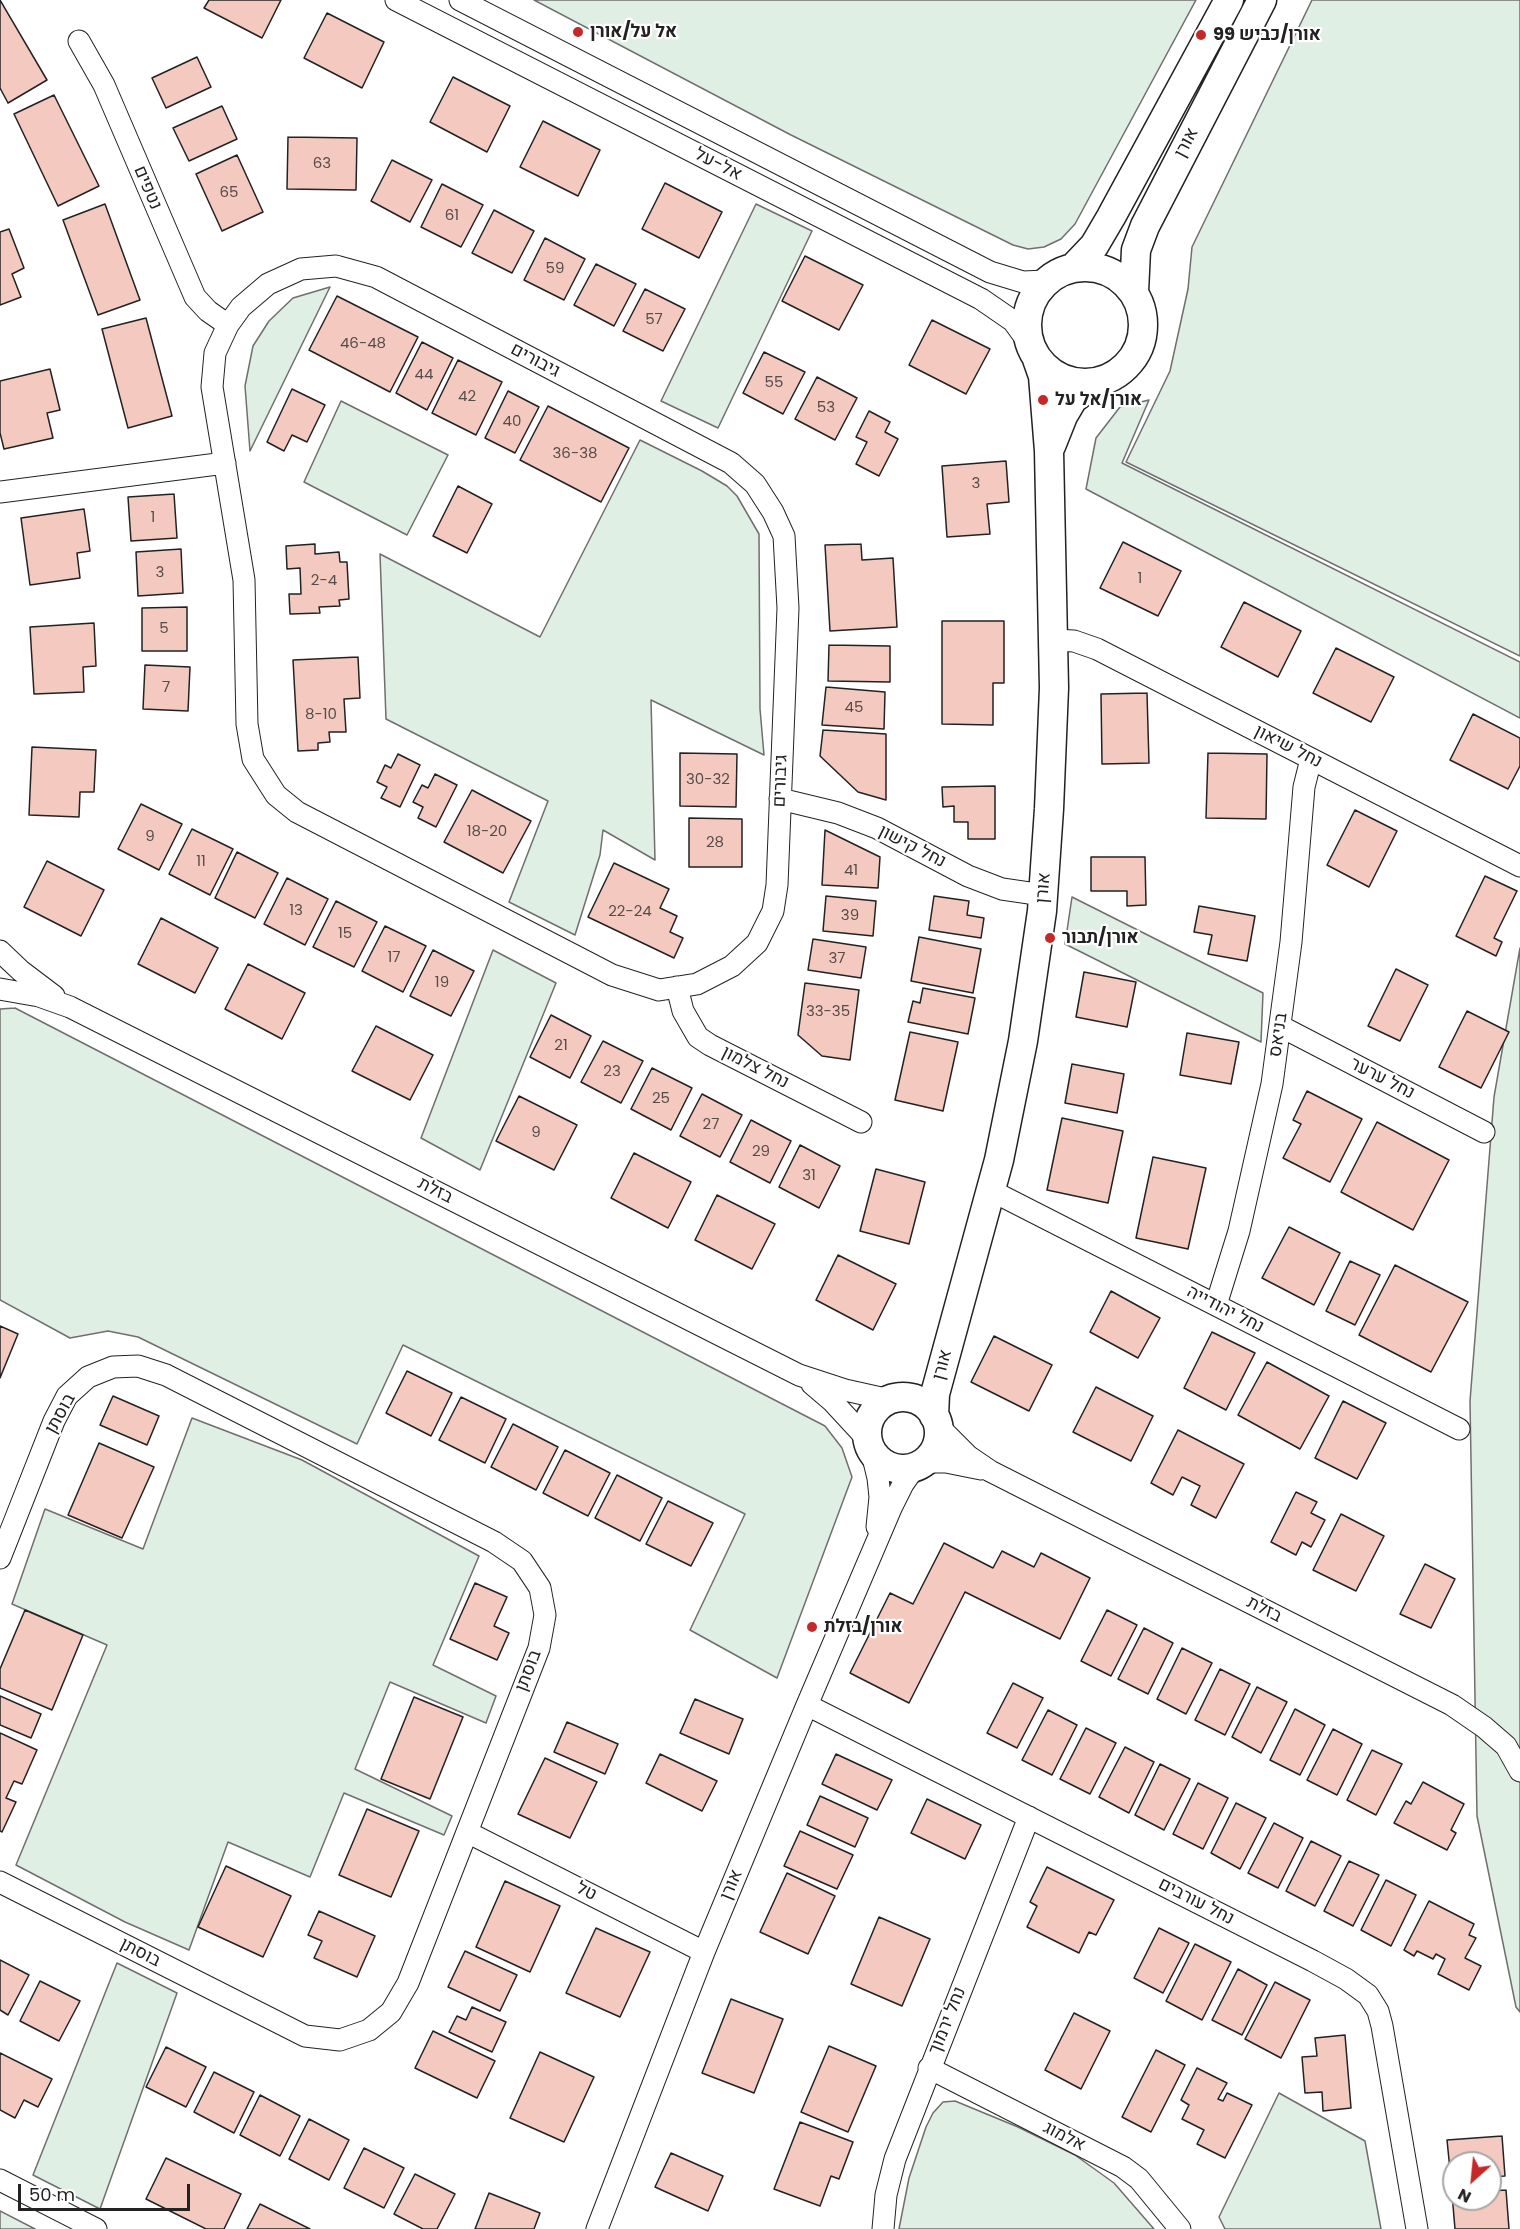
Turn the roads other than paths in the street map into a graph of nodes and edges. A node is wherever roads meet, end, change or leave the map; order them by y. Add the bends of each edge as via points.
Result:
1 (396, 0) edge
2 (460, 0) edge
3 (1229, 0) edge
4 (1262, 0) edge
5 (79, 41) dead end
6 (1074, 267) junction
7 (1046, 281) junction
8 (1134, 292) junction
9 (228, 326) junction
10 (1033, 351) junction
11 (1093, 384) junction
12 (1049, 451) junction
13 (225, 463) junction
14 (0, 492) edge
15 (1053, 640) junction
16 (1311, 759) junction
17 (780, 799) junction
18 (1520, 866) edge
19 (1043, 895) junction
20 (0, 951) edge
21 (676, 987) junction
22 (0, 989) edge
23 (70, 1007) junction
24 (1280, 1026) junction
25 (861, 1122) dead end
26 (1484, 1132) dead end
27 (992, 1191) junction
28 (1216, 1305) junction
29 (956, 1315) junction
30 (799, 1375) junction
31 (895, 1399) junction
32 (936, 1421) junction
33 (1459, 1429) dead end
34 (870, 1445) junction
35 (920, 1464) junction
36 (990, 1472) junction
37 (875, 1545) junction
38 (0, 1558) edge
39 (807, 1705) junction
40 (1520, 1771) edge
41 (1029, 1817) junction
42 (467, 1832) junction
43 (0, 1882) edge
44 (704, 1952) junction
45 (929, 2068) junction
46 (0, 2180) edge
47 (96, 2229) edge
48 (597, 2229) edge
49 (883, 2229) edge
50 (1180, 2229) edge
51 (1417, 2229) edge

1 - 10 street, אל-על via 981,299 1013,321
2 - 7 street, אל-על via 990,272 1023,282
3 - 6 street, אורן via 1111,218 1094,246
4 - 8 street, אורן via 1145,226 1136,250
5 - 9 street, נטפים via 104,85 195,297
6 - 7 street
6 - 8 street via 1106,270
7 - 10 street via 1030,303 1027,316 1026,330
8 - 11 street via 1142,310 1144,330 1139,349 1128,366 1112,378
9 - 13 street, גיבורים via 215,353 212,387
9 - 17 street, גיבורים via 241,307 268,284 301,269 336,266 376,277 731,463 755,484 784,536 788,608
10 - 11 street via 1049,372 1060,379
10 - 12 street, אורן via 1043,376
11 - 12 street, אורן via 1073,399
12 - 15 street, אורן
13 - 14 street
13 - 21 street, גיבורים via 244,580 247,724 254,759 276,795 297,812 612,975 659,990
15 - 16 street, נחל שיאון via 1074,641 1097,649
15 - 19 street, אורן
16 - 18 street, נחל שיאון
16 - 24 street, בניאס via 1304,788
17 - 19 street, נחל קישון via 838,813 877,828 968,876 1002,889
17 - 21 street, גיבורים via 773,911 757,943 732,966 698,984
19 - 27 street, אורן via 1023,1041
20 - 23 street, בזלת
21 - 25 street, נחל צלמון via 683,1011 698,1037 710,1046
22 - 23 street, בזלת
23 - 30 street, בזלת
24 - 26 street, נחל ערער
24 - 28 street, בניאס via 1272,1083 1239,1231
27 - 28 street, נחל יהודייה
27 - 29 street, אורן
28 - 33 street, נחל יהודייה
29 - 31 street, אורן via 928,1362
29 - 32 street, אורן via 935,1394
30 - 31 street, בזלת via 845,1390
30 - 34 street, בזלת via 832,1401
31 - 32 street via 921,1402
31 - 34 street via 874,1411
32 - 35 street via 937,1444
32 - 36 street, בזלת via 968,1456
34 - 35 street via 877,1458 894,1468
34 - 37 street, אורן via 880,1497
35 - 36 street, בזלת via 946,1462
35 - 37 street, אורן via 903,1484
36 - 40 street, בזלת via 1452,1705 1506,1746
37 - 39 street, אורן
38 - 42 street, בוסתן via 67,1396 88,1377 113,1367 138,1366 165,1375 494,1542 522,1561 540,1588 545,1615 539,1648
39 - 41 street, נחל עורבים
39 - 44 street, אורן
41 - 45 street, נחל ירמוך
41 - 51 street, נחל עורבים via 1346,1979 1368,1995 1382,2026
42 - 43 street, בוסתן via 408,1983 391,2012 369,2030 340,2040 305,2036
42 - 44 street, טל
44 - 48 street, אורן
45 - 49 street, נחל ירמוך via 895,2159
45 - 50 street, אלמוג via 1123,2167 1139,2179
46 - 47 street

